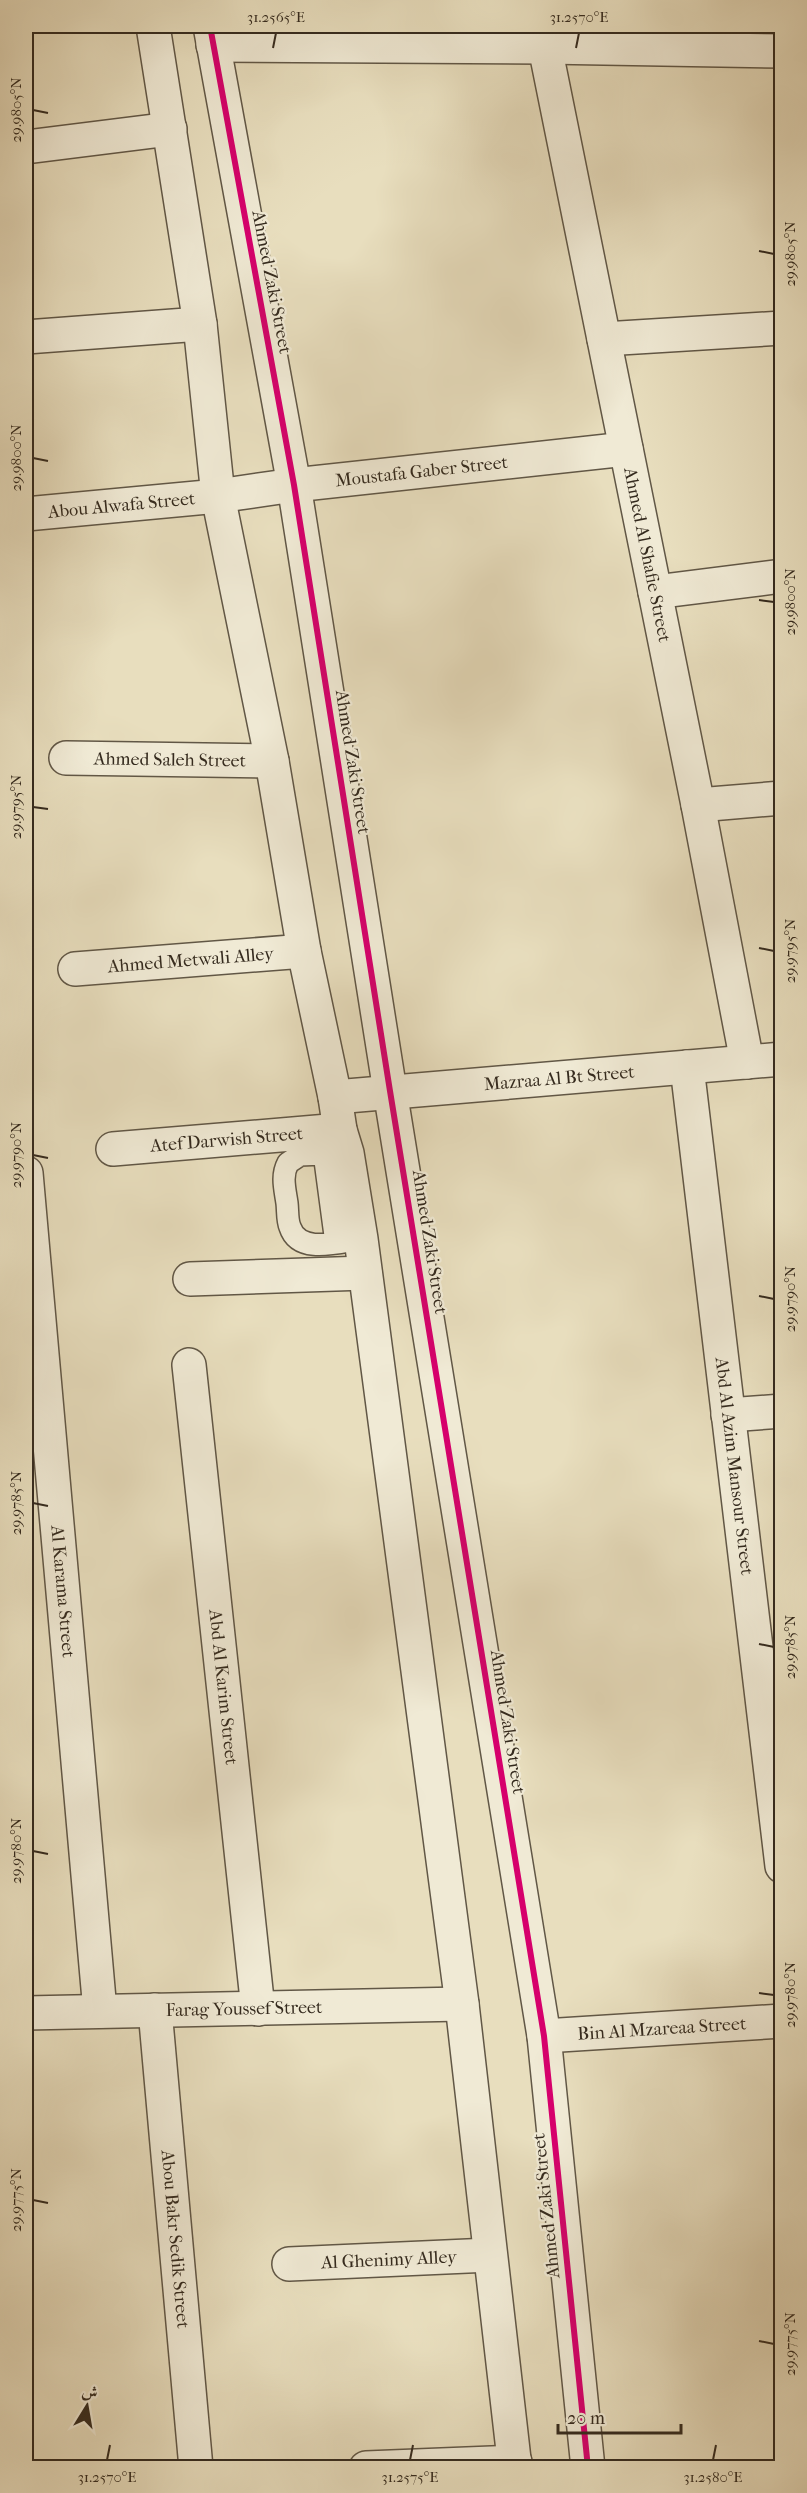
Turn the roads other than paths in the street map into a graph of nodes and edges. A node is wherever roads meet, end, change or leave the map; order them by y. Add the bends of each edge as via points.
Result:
1 (153, 26) edge
2 (211, 35) edge
3 (545, 47) junction
4 (782, 51) edge
5 (170, 129) junction
6 (26, 147) edge
7 (200, 324) junction
8 (782, 328) edge
9 (26, 337) edge
10 (604, 339) junction
11 (626, 449) junction
12 (294, 485) junction
13 (218, 496) junction
14 (26, 514) edge
15 (782, 576) edge
16 (654, 592) junction
17 (66, 758) dead end
18 (272, 760) junction
19 (782, 798) edge
20 (698, 805) junction
21 (304, 951) junction
22 (75, 969) dead end
23 (782, 1059) edge
24 (747, 1062) junction
25 (687, 1067) junction
26 (390, 1091) junction
27 (336, 1097) junction
28 (337, 1145) junction
29 (112, 1149) dead end
30 (26, 1173) edge
31 (348, 1241) junction
32 (365, 1273) junction
33 (190, 1279) dead end
34 (189, 1365) dead end
35 (782, 1411) edge
36 (728, 1415) junction
37 (782, 1866) edge
38 (462, 2004) junction
39 (258, 2009) junction
40 (155, 2010) junction
41 (100, 2011) junction
42 (26, 2013) edge
43 (782, 2021) edge
44 (544, 2036) junction
45 (490, 2255) junction
46 (289, 2264) dead end
47 (515, 2465) edge
48 (196, 2468) edge
49 (366, 2468) edge
50 (588, 2468) edge

1 - 5 street
2 - 3 street
2 - 12 street, Ahmed Zaki Street
3 - 4 street
3 - 10 street, Ahmed Al Shafie Street
5 - 6 street
5 - 7 street
7 - 9 street
7 - 13 street
8 - 10 street
10 - 11 street, Ahmed Al Shafie Street
11 - 12 street, Moustafa Gaber Street
11 - 16 street, Ahmed Al Shafie Street
12 - 13 street, Moustafa Gaber Street
12 - 26 street, Ahmed Zaki Street
13 - 14 street, Abou Alwafa Street
13 - 18 street
15 - 16 street
16 - 20 street, Ahmed Al Shafie Street
17 - 18 street, Ahmed Saleh Street
18 - 21 street
19 - 20 street
20 - 24 street, Ahmed Al Shafie Street
21 - 22 street, Ahmed Metwali Alley
21 - 27 street
23 - 24 street, Mazraa Al Bt Street
24 - 25 street, Mazraa Al Bt Street
25 - 26 street, Mazraa Al Bt Street
25 - 36 street, Abd Al Azim Mansour Street
26 - 27 street, Mazraa Al Bt Street
26 - 44 street, Ahmed Zaki Street
27 - 28 street
28 - 29 street, Atef Darwish Street
28 - 31 street
28 - 31 lane via 300,1155 288,1163 283,1176 289,1226 297,1238 307,1244
30 - 41 street, Al Karama Street
31 - 32 street
32 - 33 street
32 - 38 street
34 - 39 street, Abd Al Karim Street
35 - 36 street
36 - 37 street, Abd Al Azim Mansour Street
38 - 39 street, Farag Youssef Street
38 - 45 street
39 - 40 street, Farag Youssef Street
40 - 41 street, Farag Youssef Street
40 - 48 street, Abou Bakr Sedik Street
41 - 42 street, Farag Youssef Street
43 - 44 street, Bin Al Mzareaa Street
44 - 50 street, Ahmed Zaki Street
45 - 46 street, Al Ghenimy Alley
45 - 47 street
47 - 49 street

